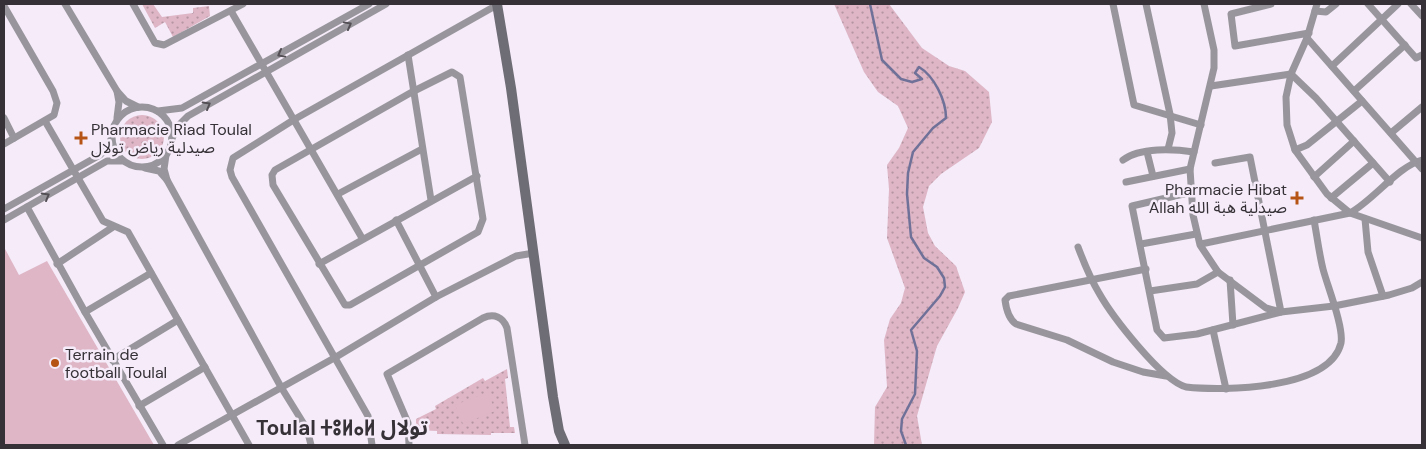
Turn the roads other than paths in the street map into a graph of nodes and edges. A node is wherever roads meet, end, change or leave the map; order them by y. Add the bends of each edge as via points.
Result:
1 (66, 4) edge
2 (133, 4) edge
3 (244, 4) edge
4 (369, 4) edge
5 (386, 4) edge
6 (1113, 4) edge
7 (1146, 4) edge
8 (1204, 4) edge
9 (1272, 4) edge
10 (1336, 4) edge
11 (1368, 4) edge
12 (1398, 4) edge
13 (1411, 4) edge
14 (497, 5) edge
15 (4, 6) edge
16 (1316, 7) edge
17 (231, 11) junction
18 (1422, 16) edge
19 (1382, 19) junction
20 (1308, 35) junction
21 (1405, 45) junction
22 (408, 55) junction
23 (1422, 55) edge
24 (261, 64) junction
25 (1332, 66) junction
26 (266, 71) junction
27 (1291, 74) junction
28 (1211, 86) junction
29 (117, 91) junction
30 (1354, 91) junction
31 (412, 92) junction
32 (1362, 101) junction
33 (139, 107) junction
34 (1422, 107) edge
35 (158, 111) junction
36 (1170, 114) junction
37 (4, 118) edge
38 (295, 119) junction
39 (117, 120) junction
40 (45, 121) junction
41 (1338, 122) junction
42 (1200, 125) junction
43 (1391, 134) junction
44 (14, 138) junction
45 (111, 138) junction
46 (172, 138) junction
47 (1354, 141) junction
48 (4, 144) edge
49 (312, 148) junction
50 (1168, 148) junction
51 (422, 149) junction
52 (1295, 150) junction
53 (1147, 152) junction
54 (1194, 152) junction
55 (168, 153) junction
56 (1123, 160) dead end
57 (123, 161) junction
58 (1419, 161) edge
59 (1216, 163) dead end
60 (1373, 163) junction
61 (142, 167) junction
62 (74, 169) junction
63 (1190, 169) junction
64 (1422, 169) edge
65 (477, 176) junction
66 (1153, 176) junction
67 (79, 177) junction
68 (1314, 177) junction
69 (167, 180) junction
70 (1126, 182) dead end
71 (1390, 182) junction
72 (1192, 192) junction
73 (338, 194) junction
74 (1331, 198) junction
75 (431, 200) junction
76 (26, 207) junction
77 (4, 209) edge
78 (1350, 213) junction
79 (1365, 219) junction
80 (4, 220) edge
81 (396, 220) junction
82 (1314, 220) junction
83 (114, 227) junction
84 (1266, 230) junction
85 (1196, 234) junction
86 (362, 238) junction
87 (1422, 238) edge
88 (1141, 244) junction
89 (1202, 244) junction
90 (1078, 247) dead end
91 (534, 253) junction
92 (57, 264) junction
93 (319, 264) junction
94 (419, 266) junction
95 (1146, 269) junction
96 (1218, 272) junction
97 (151, 273) junction
98 (1230, 280) junction
99 (1092, 281) junction
100 (1422, 282) edge
101 (1150, 291) junction
102 (1383, 296) junction
103 (436, 297) junction
104 (1334, 306) junction
105 (85, 312) junction
106 (1281, 312) junction
107 (178, 320) junction
108 (1233, 325) junction
109 (1213, 330) junction
110 (336, 357) junction
111 (112, 360) junction
112 (205, 367) junction
113 (1166, 376) junction
114 (281, 387) junction
115 (1226, 389) junction
116 (139, 406) junction
117 (232, 414) junction
118 (163, 445) edge
119 (178, 445) edge
120 (249, 445) edge
121 (311, 445) edge
122 (372, 445) edge
123 (408, 445) edge
124 (525, 445) edge
125 (565, 445) edge

1 - 29 street
2 - 17 street via 159,45
3 - 17 street
4 -> 24 street
26 -> 5 street
6 - 36 street via 1132,102
7 - 36 street
8 - 28 street via 1214,50
9 - 20 street via 1231,14 1235,46
10 - 16 street via 1326,12
11 - 19 street
12 - 19 street
13 - 18 street
14 - 22 street
14 - 91 street
15 - 40 street via 55,96 54,115
16 - 20 street
17 - 24 street
19 - 21 street
19 - 25 street
20 - 25 street
20 - 27 street
21 - 23 street via 1416,58
21 - 30 street
22 - 31 street
22 - 38 street
24 - 26 street
24 - 35 street via 182,108
25 - 30 street
26 - 38 street
46 -> 26 street via 188,116
27 - 28 street
27 - 41 street
27 - 52 street via 1286,98 1287,125
28 - 42 street
29 - 33 street via 126,101
29 - 39 street
30 - 32 street
31 - 49 street
31 - 51 street
31 - 65 street via 452,72 460,77
32 - 41 street
32 - 43 street
33 - 35 street
33 - 39 street via 130,109
34 - 43 street
35 - 46 street via 168,123
36 - 42 street
36 - 50 street via 1172,133
37 - 44 street
38 - 49 street
38 - 110 street via 233,158 230,170
39 - 45 street
40 - 44 street
40 - 62 street
41 - 47 street
41 - 52 street
42 - 54 street
43 - 58 street
44 - 48 street
45 - 57 street
45 - 62 street via 100,155
46 - 55 street
47 - 60 street
47 - 68 street
49 - 73 street
49 - 93 street via 275,170 272,180
50 - 53 street
50 - 54 street
51 - 73 street
51 - 75 street
52 - 68 street
53 - 56 street
53 - 66 street
54 - 63 street
55 - 61 street via 157,163
55 - 69 street via 164,163
57 - 61 street
57 - 67 street via 107,161
58 - 64 street
58 - 71 street
59 - 84 street via 1250,158
60 - 71 street
60 - 74 street
61 - 69 street via 159,171
62 - 67 street
62 - 77 street
63 - 66 street
63 - 72 street
65 - 75 street
65 - 94 street via 483,219 478,232
66 - 70 street
76 -> 67 street
67 - 83 street via 103,221
68 - 74 street
69 - 114 street
71 - 78 street
72 - 85 street
72 - 88 street via 1132,206
73 - 86 street
74 - 78 street
75 - 81 street
76 - 80 street
76 - 92 street
78 - 79 street
78 - 82 street
79 - 87 street
79 - 102 street via 1368,252
81 - 86 street
81 - 94 street
82 - 84 street
82 - 104 street
83 - 92 street
83 - 97 street via 128,232
84 - 89 street
84 - 106 street
85 - 88 street
85 - 89 street
86 - 93 street
88 - 95 street
89 - 96 street
90 - 99 street
91 - 103 street via 516,256
91 - 125 street via 554,405
92 - 105 street
93 - 94 street via 342,303 350,305
94 - 103 street
95 - 99 street
95 - 101 street
96 - 98 street
96 - 101 street via 1196,284
97 - 105 street
97 - 107 street
98 - 106 street via 1260,304
98 - 108 street
99 - 113 street via 1111,312
99 - 113 street via 1009,296 1005,300 1006,305 1016,324 1074,342 1113,362
100 - 102 street
101 - 109 street via 1157,330 1164,338
102 - 104 street
103 - 110 street
104 - 106 street
104 - 115 street via 1341,343 1326,366 1279,382
105 - 111 street
106 - 108 street
107 - 111 street
107 - 112 street
108 - 109 street
109 - 115 street
110 - 114 street
110 - 122 street via 368,416
111 - 116 street
112 - 116 street
112 - 117 street
113 - 115 street via 1186,387
114 - 117 street
114 - 121 street via 307,429
116 - 118 street
117 - 119 street
117 - 120 street
123 - 124 street via 408,423 386,374 491,316 501,319 507,328

